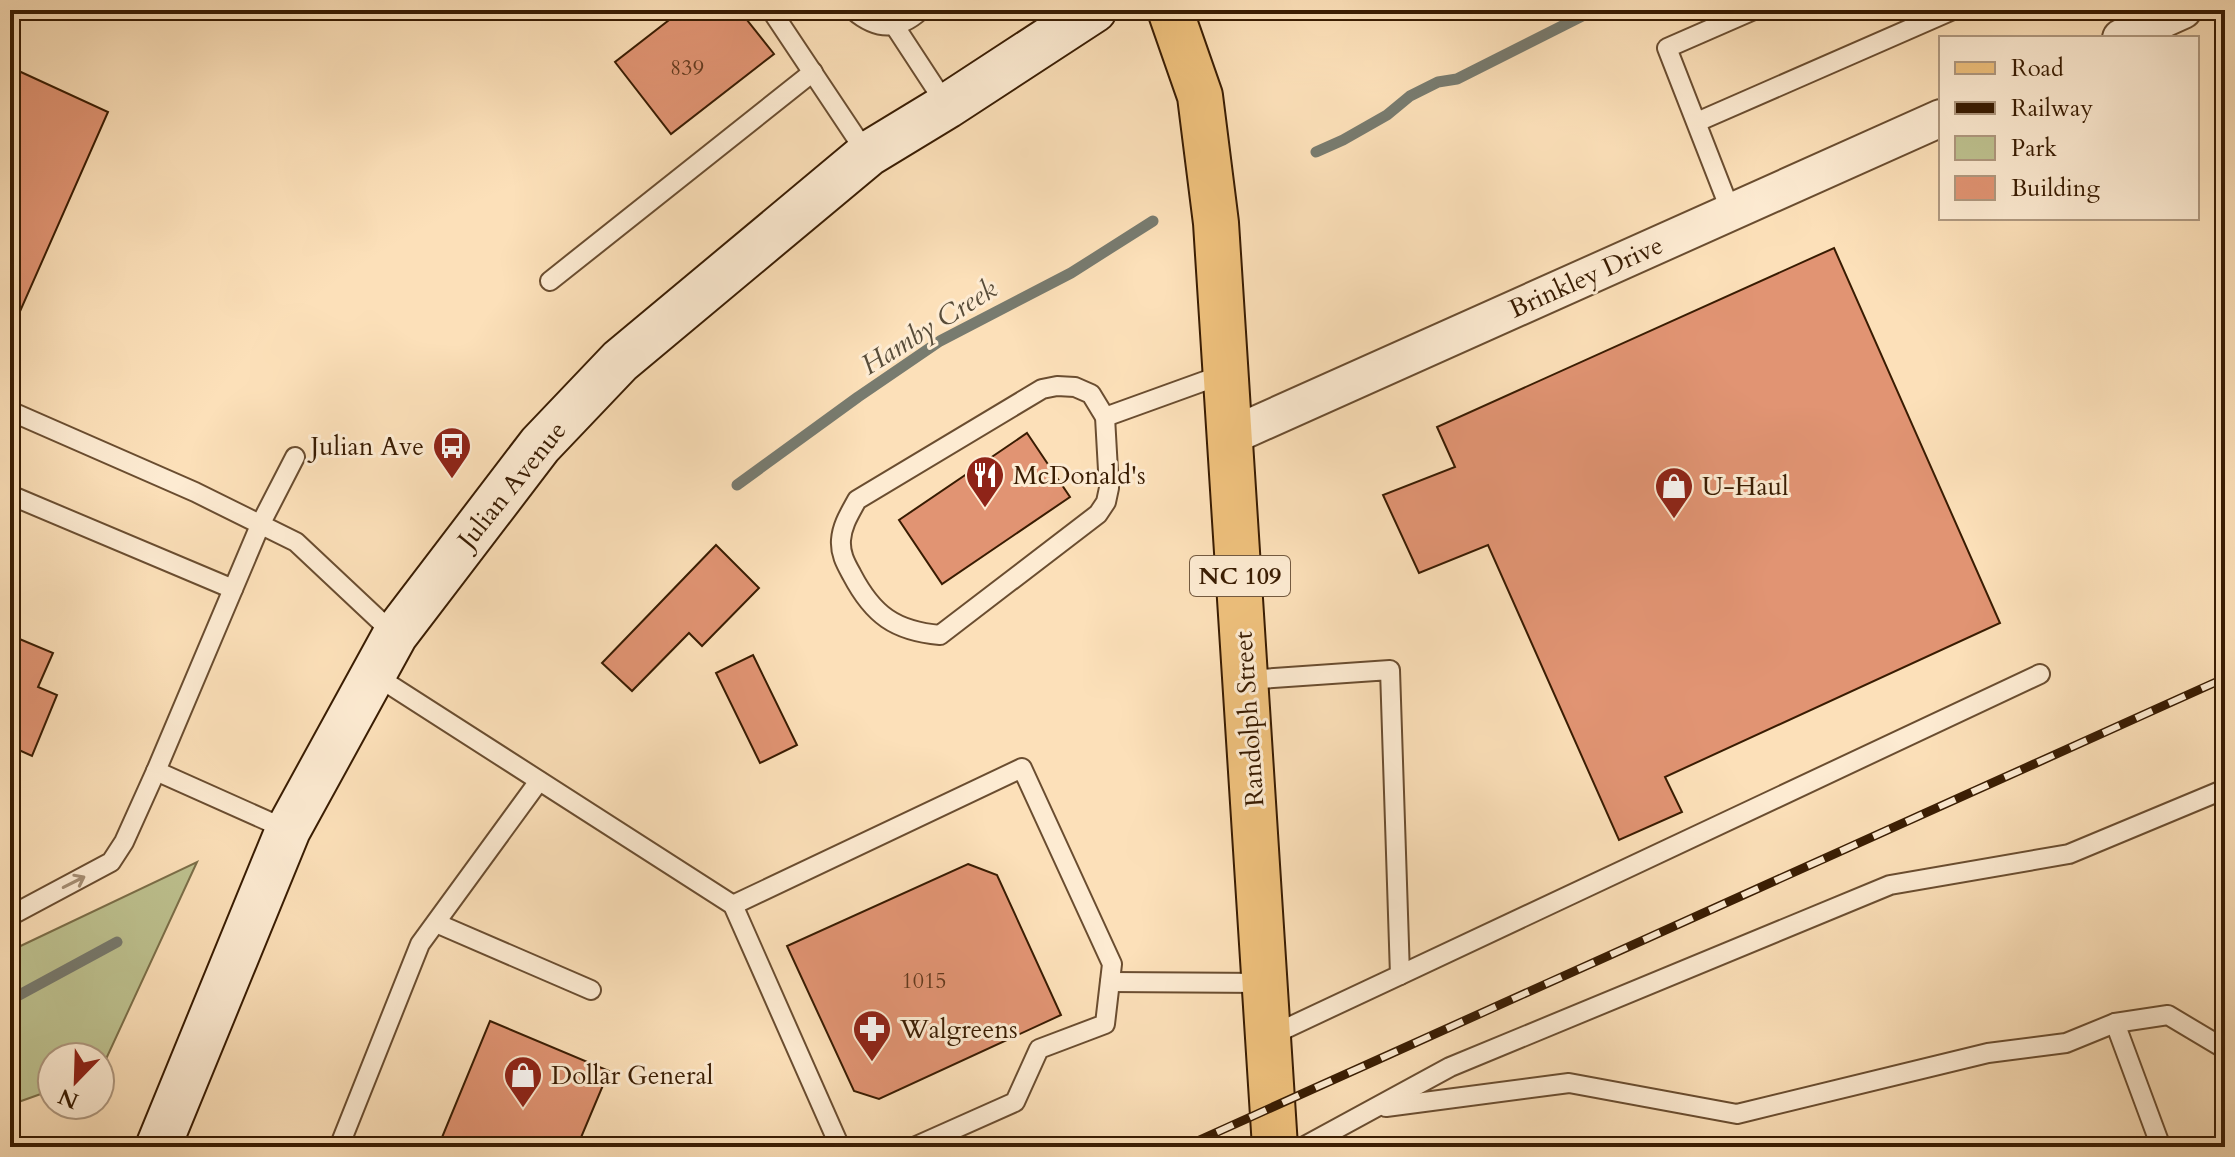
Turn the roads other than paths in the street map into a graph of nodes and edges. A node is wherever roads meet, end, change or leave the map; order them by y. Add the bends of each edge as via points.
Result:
1 (771, 10) edge
2 (853, 10) edge
3 (921, 10) edge
4 (1094, 10) edge
5 (1170, 10) edge
6 (1754, 10) edge
7 (1953, 10) edge
8 (2183, 10) edge
9 (894, 25) junction
10 (2125, 36) edge
11 (813, 72) junction
12 (947, 106) junction
13 (1939, 119) edge
14 (1697, 122) junction
15 (868, 154) junction
16 (1731, 212) junction
17 (550, 281) dead end
18 (1227, 373) junction
19 (10, 411) edge
20 (1105, 417) junction
21 (1231, 436) junction
22 (295, 457) dead end
23 (10, 495) edge
24 (261, 523) junction
25 (233, 589) junction
26 (395, 635) junction
27 (373, 674) junction
28 (2040, 674) dead end
29 (1246, 680) junction
30 (156, 771) junction
31 (539, 781) junction
32 (2225, 789) edge
33 (288, 830) junction
34 (733, 905) junction
35 (10, 916) edge
36 (436, 923) junction
37 (1400, 975) junction
38 (1110, 982) junction
39 (1265, 983) junction
40 (591, 990) dead end
41 (2115, 1023) junction
42 (1268, 1037) junction
43 (2225, 1049) edge
44 (1375, 1108) junction
45 (158, 1147) edge
46 (339, 1147) edge
47 (840, 1147) edge
48 (914, 1147) edge
49 (1275, 1147) edge
50 (1303, 1147) edge
51 (2161, 1147) edge

1 - 11 lane
2 - 9 lane via 876,26
3 - 9 lane
4 - 12 street, Julian Avenue
5 - 18 main road, Randolph Street / NC 109 via 1200,96
6 - 14 lane via 1667,48
7 - 14 lane
8 - 10 street
9 - 12 lane
11 - 15 lane
11 - 17 lane
12 - 15 street, Julian Avenue
13 - 16 street, Brinkley Drive
14 - 16 lane
15 - 26 street, Julian Avenue via 620,361 540,445
16 - 21 street, Brinkley Drive
18 - 20 lane
18 - 21 main road, Randolph Street / NC 109
19 - 24 lane
20 - 20 lane via 1091,394 1075,387 1042,389 857,500 844,524 842,556 874,610 903,628 940,635 1098,514 1109,488
21 - 29 main road, Randolph Street / NC 109
22 - 24 lane
23 - 25 lane
24 - 25 lane
24 - 26 lane via 296,542
25 - 30 lane
26 - 27 street, Julian Avenue
27 - 31 lane
27 - 33 street, Julian Avenue
28 - 37 lane
29 - 37 lane via 1390,670
29 - 39 main road, Randolph Street / NC 109
30 - 33 lane
35 -> 30 lane via 111,862
31 - 34 lane
31 - 36 lane
32 - 44 lane via 2069,854 1890,885 1450,1067
33 - 45 street, Julian Avenue
34 - 38 lane via 1022,768 1112,964
34 - 47 lane
36 - 40 lane
36 - 46 lane via 420,944
37 - 42 lane
38 - 39 lane
38 - 48 lane via 1105,1024 1039,1049 1015,1102
39 - 42 main road, Randolph Street / NC 109
41 - 43 lane via 2168,1015
41 - 44 lane via 2066,1043 1988,1053 1737,1114 1569,1083
41 - 51 lane
42 - 49 main road, Randolph Street / NC 109
44 - 50 lane

